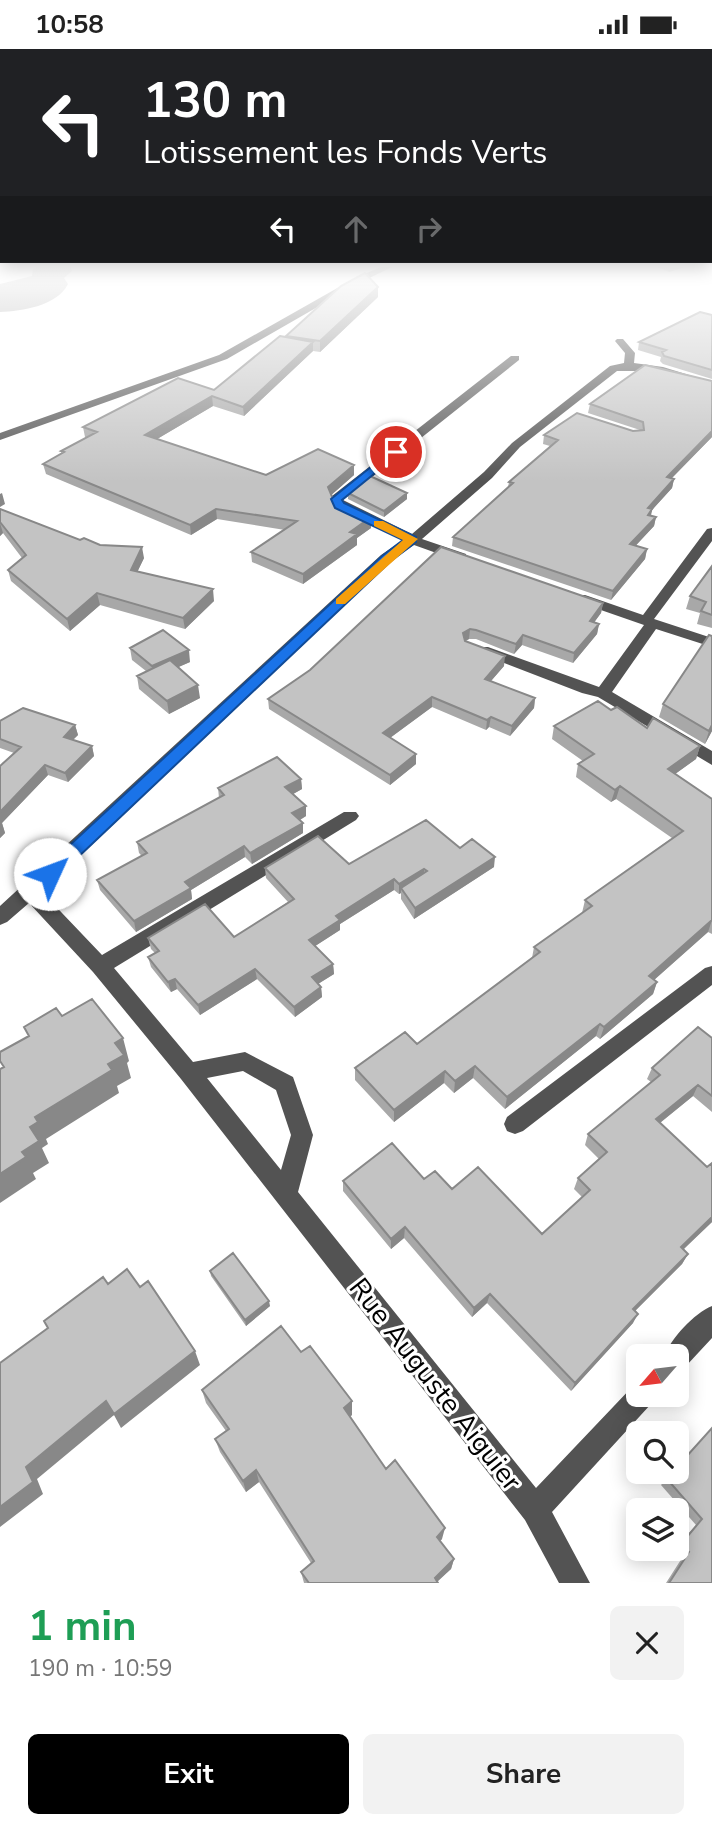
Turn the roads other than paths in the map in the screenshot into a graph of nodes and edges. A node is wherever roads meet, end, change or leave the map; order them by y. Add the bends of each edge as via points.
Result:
1 (255, 339) edge
2 (620, 341) dead end
3 (515, 358) dead end
4 (629, 364) junction
5 (712, 385) edge
6 (0, 437) edge
7 (712, 532) edge
8 (412, 539) junction
9 (481, 564) edge
10 (570, 594) edge
11 (650, 622) junction
12 (712, 643) edge
13 (470, 645) edge
14 (603, 693) junction
15 (712, 759) edge
16 (350, 816) dead end
17 (30, 892) junction
18 (0, 917) edge
19 (100, 966) junction
20 (712, 974) edge
21 (189, 1072) junction
22 (515, 1124) dead end
23 (286, 1192) junction
24 (712, 1319) edge
25 (689, 1344) edge
26 (631, 1407) edge
27 (535, 1510) junction
28 (575, 1583) edge

1 - 6 street via 223,357
2 - 4 street via 630,353
3 - 8 street via 336,499 339,505
4 - 5 street
4 - 8 street via 614,368 566,411 516,445 431,527
7 - 11 street
8 - 9 street
8 - 17 street via 386,558
10 - 11 street
11 - 12 street
11 - 14 street
13 - 14 street
14 - 15 street
16 - 19 street
17 - 18 street
17 - 19 street, Rue Auguste Aiguier
19 - 21 street, Rue Auguste Aiguier
20 - 22 street
21 - 23 street, Rue Auguste Aiguier
21 - 23 street via 246,1061 285,1084 302,1135
23 - 27 street, Rue Auguste Aiguier
24 - 25 street
26 - 27 street
27 - 28 street, Rue Auguste Aiguier

